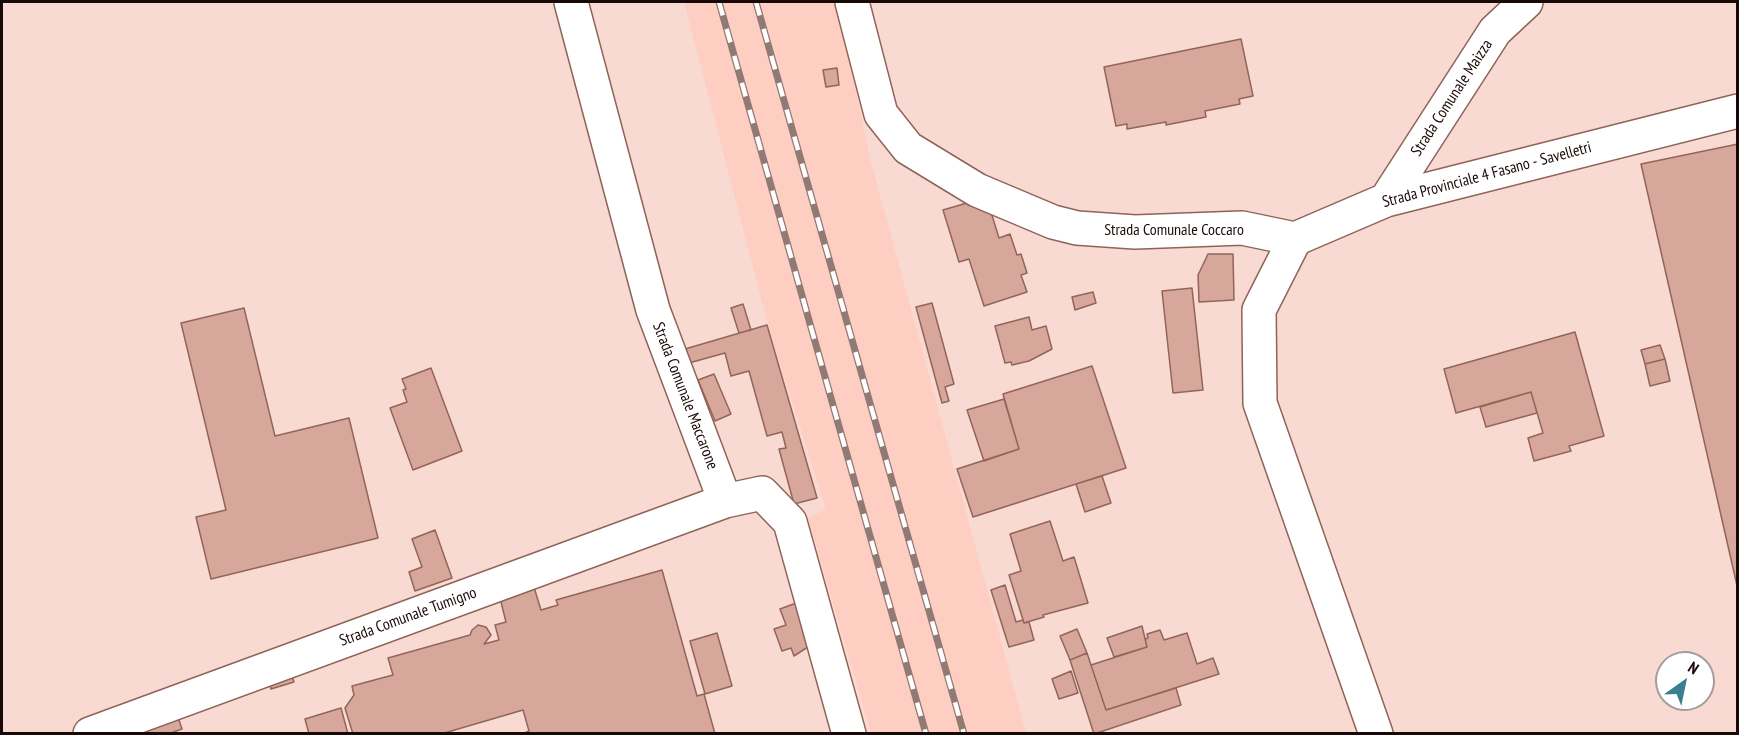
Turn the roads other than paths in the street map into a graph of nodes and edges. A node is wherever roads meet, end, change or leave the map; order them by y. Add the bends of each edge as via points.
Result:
1 (571, 2) edge
2 (852, 2) edge
3 (1526, 2) edge
4 (1737, 111) edge
5 (1386, 200) junction
6 (1295, 239) junction
7 (725, 501) junction
8 (90, 734) edge
9 (849, 734) edge
10 (1376, 734) edge

1 - 7 street, Strada Comunale Maccarone via 653,310
2 - 6 street, Strada Comunale Coccaro via 881,114 908,148 977,190 1077,228 1135,232 1242,228
3 - 5 street, Strada Comunale Maizza via 1495,31
4 - 5 street, Strada Provinciale 4 Fasano - Savelletri
5 - 6 street, Strada Provinciale 4 Fasano - Savelletri
6 - 10 street via 1259,310 1260,403
7 - 8 street, Strada Comunale Tumigno
7 - 9 street via 762,493 790,522

